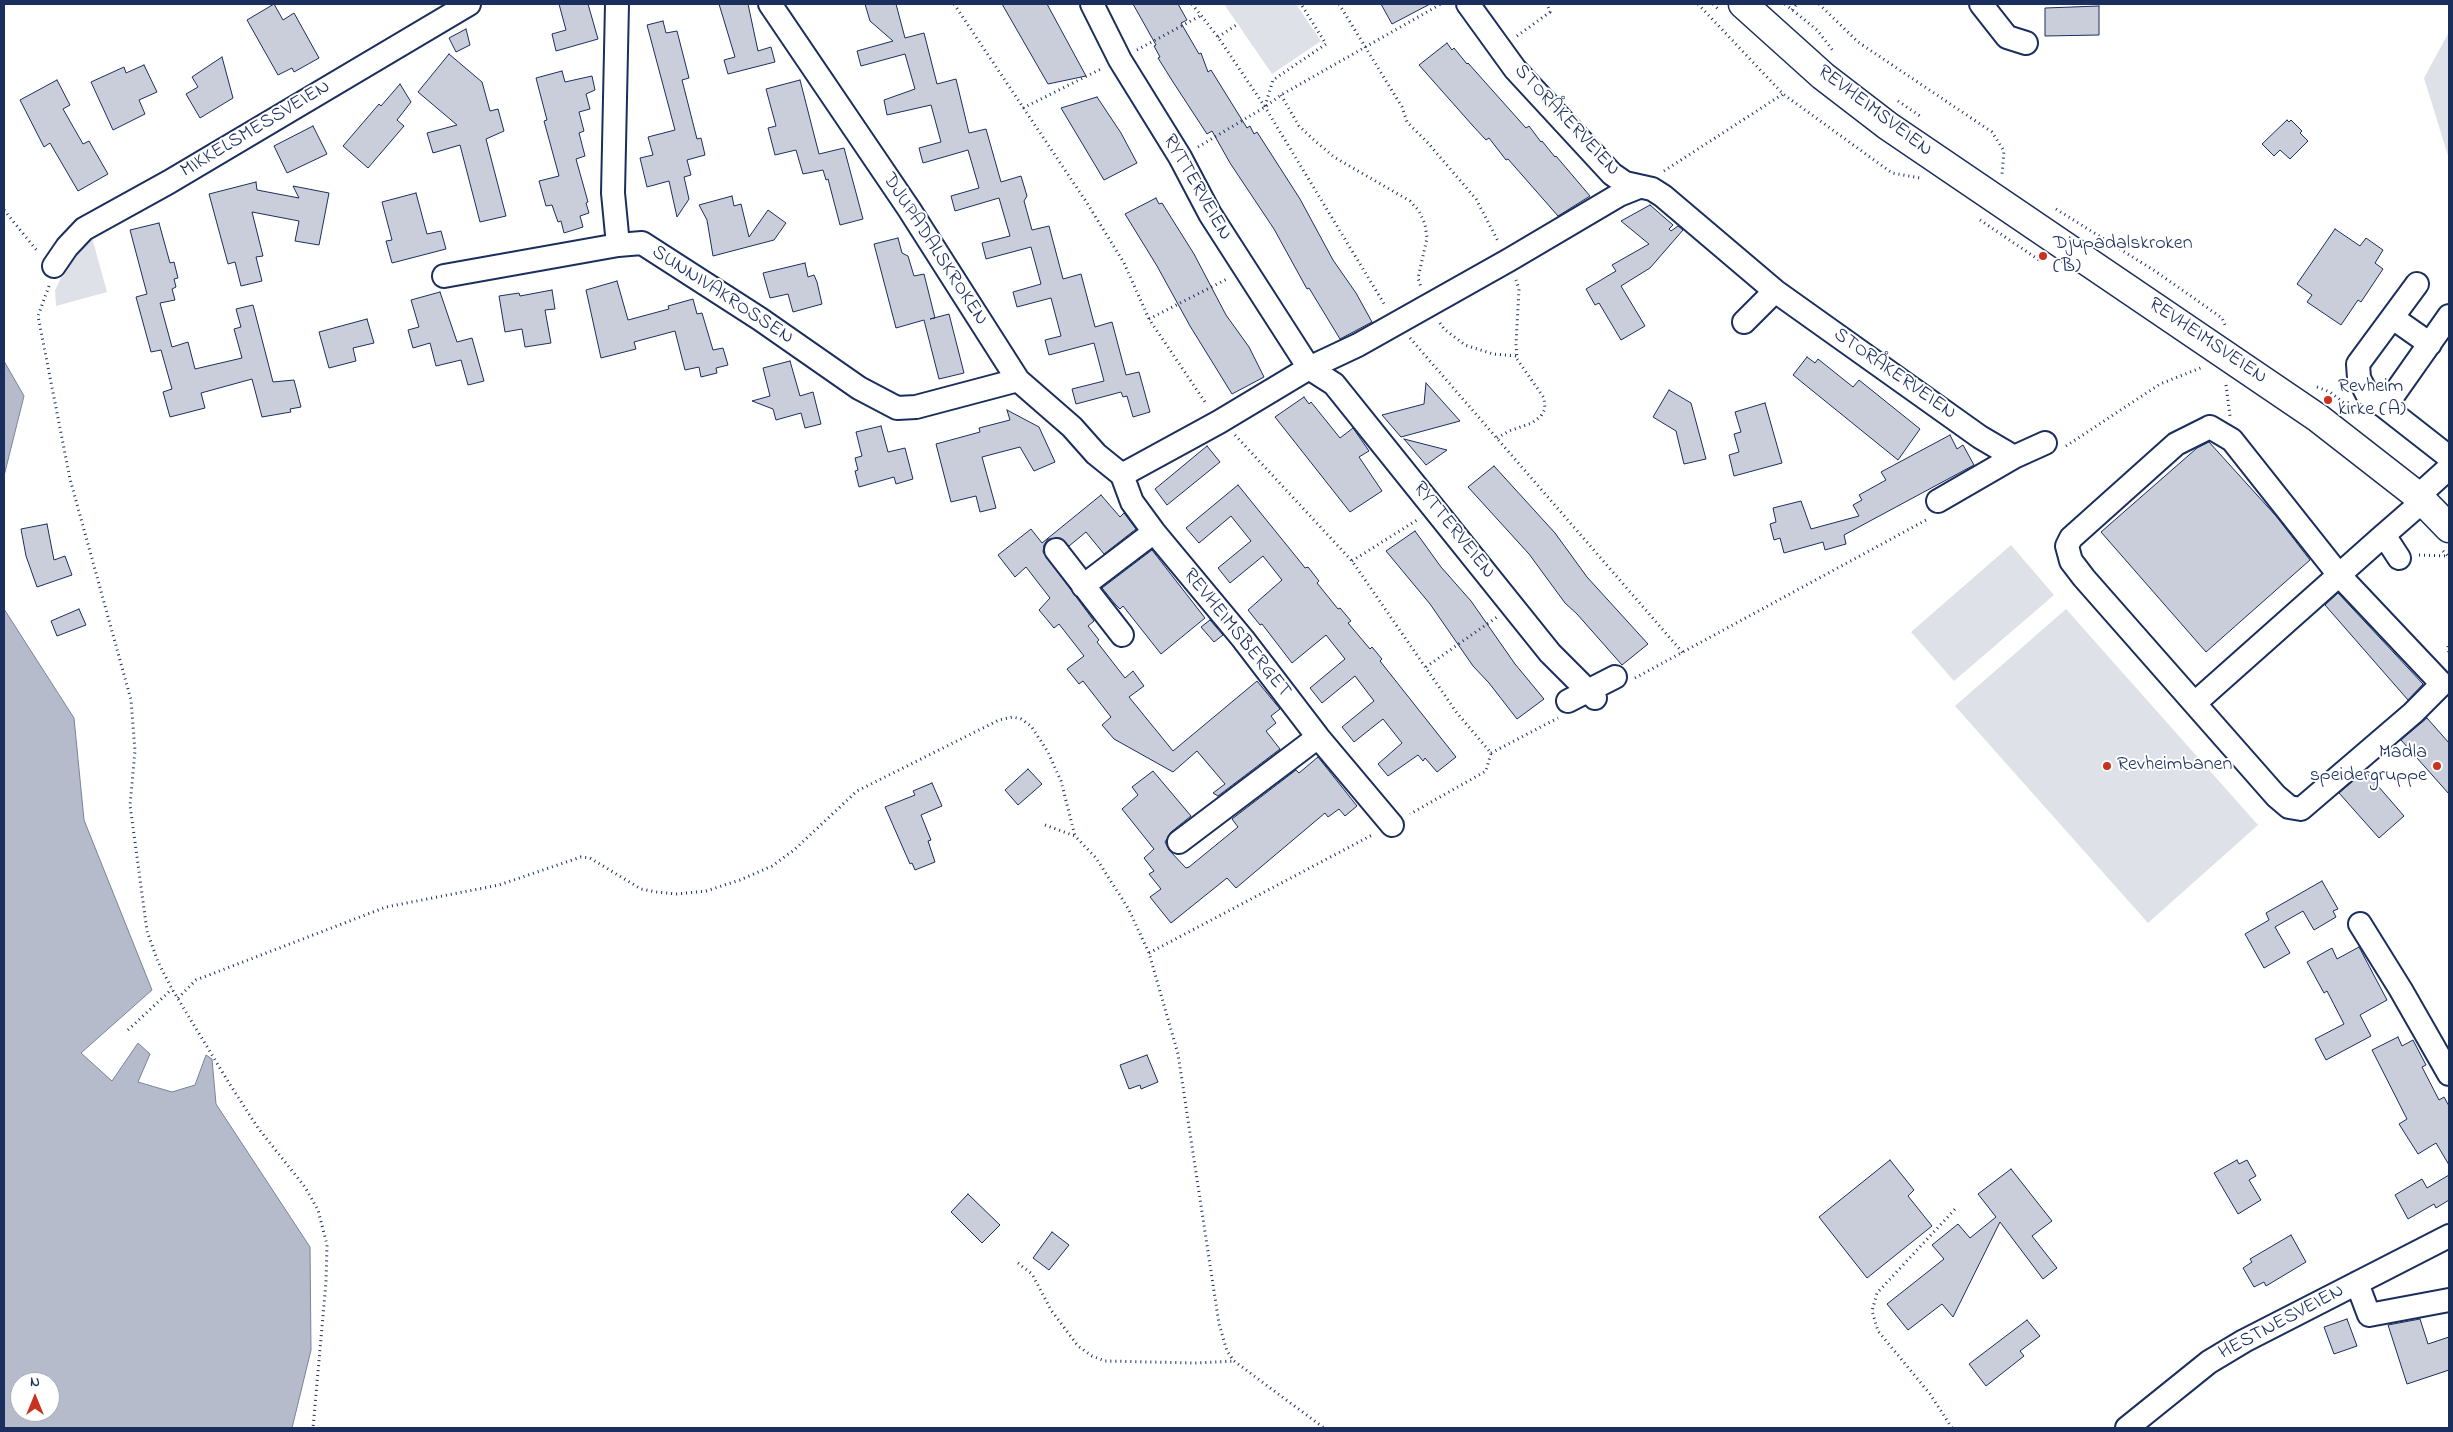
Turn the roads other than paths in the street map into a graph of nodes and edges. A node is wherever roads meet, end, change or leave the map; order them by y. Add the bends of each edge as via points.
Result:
1 (469, 4) edge
2 (617, 4) edge
3 (770, 4) edge
4 (1092, 4) edge
5 (1468, 4) edge
6 (1743, 4) edge
7 (1981, 4) edge
8 (2026, 44) dead end
9 (1639, 187) junction
10 (618, 246) junction
11 (54, 266) road end
12 (444, 276) dead end
13 (2418, 284) dead end
14 (1775, 291) junction
15 (2449, 316) edge
16 (2393, 318) junction
17 (1744, 322) dead end
18 (2430, 344) junction
19 (1309, 368) junction
20 (1018, 380) junction
21 (2385, 407) junction
22 (2055, 445) road end
23 (2014, 457) junction
24 (2449, 457) edge
25 (2449, 468) edge
26 (1122, 475) junction
27 (2420, 498) junction
28 (1936, 508) road end
29 (2449, 528) edge
30 (1154, 532) junction
31 (2384, 535) junction
32 (1056, 550) dead end
33 (2399, 558) road end
34 (2340, 575) junction
35 (1083, 586) junction
36 (1122, 635) dead end
37 (1621, 679) road end
38 (1592, 694) junction
39 (1568, 701) dead end
40 (2195, 703) junction
41 (1318, 737) junction
42 (1392, 825) road end
43 (1179, 842) dead end
44 (2360, 924) dead end
45 (2449, 1074) edge
46 (2449, 1236) edge
47 (2357, 1282) junction
48 (2449, 1300) edge
49 (2128, 1428) edge

1 - 11 street, MIKKELSMESSVEIEN via 84,229
2 - 10 street via 613,193
3 - 20 street, DJUPADALSKROKEN via 909,208
4 - 19 street, RYTTERVEIEN via 1120,60 1180,157 1210,214
5 - 9 street, STORÅKERVEIEN via 1515,69 1612,174
6 - 27 main road, REVHEIMSVEIEN via 1823,76 1888,126 2318,418
7 - 8 street via 2007,37
9 - 14 street, STORÅKERVEIEN via 1652,189 1663,196
9 - 19 street via 1618,195 1358,345
10 - 12 street, SUNNIVAKROSSEN
10 - 20 street, SUNNIVAKROSSEN via 642,243 859,388 897,408 916,407
13 - 16 street
14 - 17 street
14 - 23 street, STORÅKERVEIEN via 1980,437
15 - 18 street
16 - 18 street
16 - 21 street via 2358,364 2359,378 2367,394
18 - 21 street
19 - 26 street
19 - 38 street, RYTTERVEIEN via 1334,384 1550,653
20 - 26 street, DJUPADALSKROKEN
21 - 24 street
22 - 23 street
23 - 28 street
25 - 27 street
26 - 30 street, REVHEIMSBERGET via 1132,502
27 - 29 main road, REVHEIMSVEIEN
27 - 31 street
30 - 35 street
30 - 41 street, REVHEIMSBERGET via 1243,639
31 - 33 street
31 - 34 street
32 - 35 street
34 - 40 street
34 - 40 street via 2442,684 2413,713 2301,809 2289,807 2276,796
34 - 40 street via 2232,440 2210,427 2176,444 2071,538 2067,546 2071,561 2084,578
35 - 36 street
37 - 38 street
38 - 39 street
41 - 42 street, REVHEIMSBERGET
41 - 43 street
44 - 45 street
46 - 47 street, HESTNESVEIEN
47 - 48 street via 2369,1315
47 - 49 street, HESTNESVEIEN via 2209,1362

